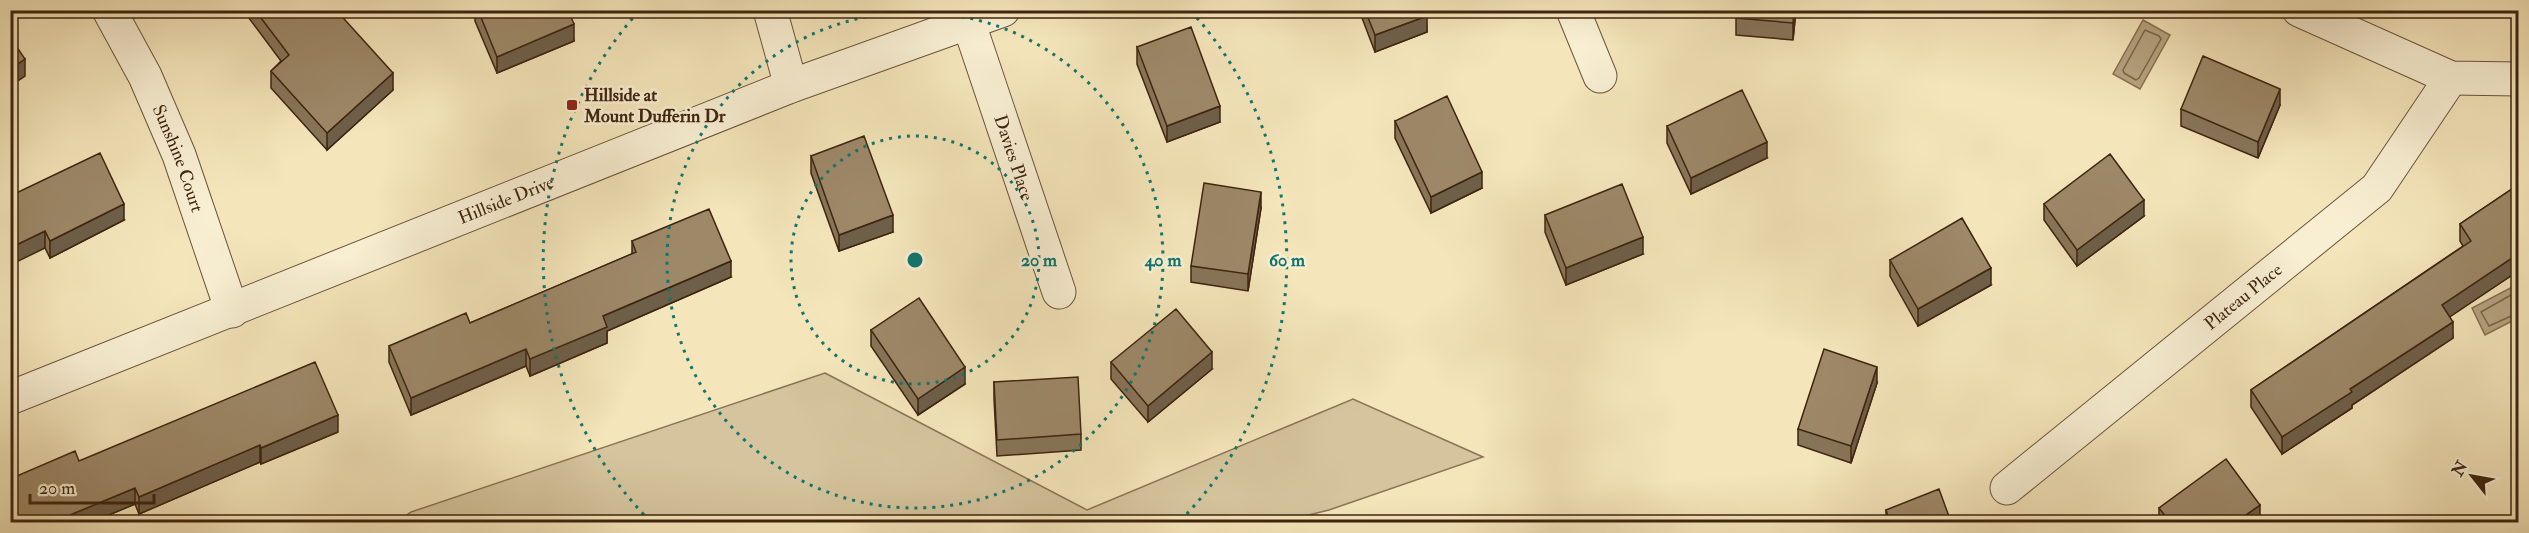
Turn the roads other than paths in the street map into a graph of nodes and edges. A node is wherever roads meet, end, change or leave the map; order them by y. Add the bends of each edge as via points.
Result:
1 (109, 10) edge
2 (771, 10) edge
3 (1003, 10) edge
4 (1573, 10) edge
5 (2299, 10) edge
6 (969, 24) junction
7 (1600, 76) dead end
8 (2451, 78) junction
9 (2518, 79) edge
10 (791, 86) junction
11 (1059, 292) dead end
12 (232, 311) junction
13 (10, 398) edge
14 (2007, 488) dead end

1 - 12 street, Sunshine Court via 145,76 179,155
2 - 10 street
3 - 6 street, Hillside Drive
4 - 7 street
5 - 8 street
6 - 10 street, Hillside Drive
6 - 11 street, Davies Place
8 - 9 street
8 - 14 street, Plateau Place via 2377,188
10 - 12 street, Hillside Drive
12 - 13 street, Hillside Drive

